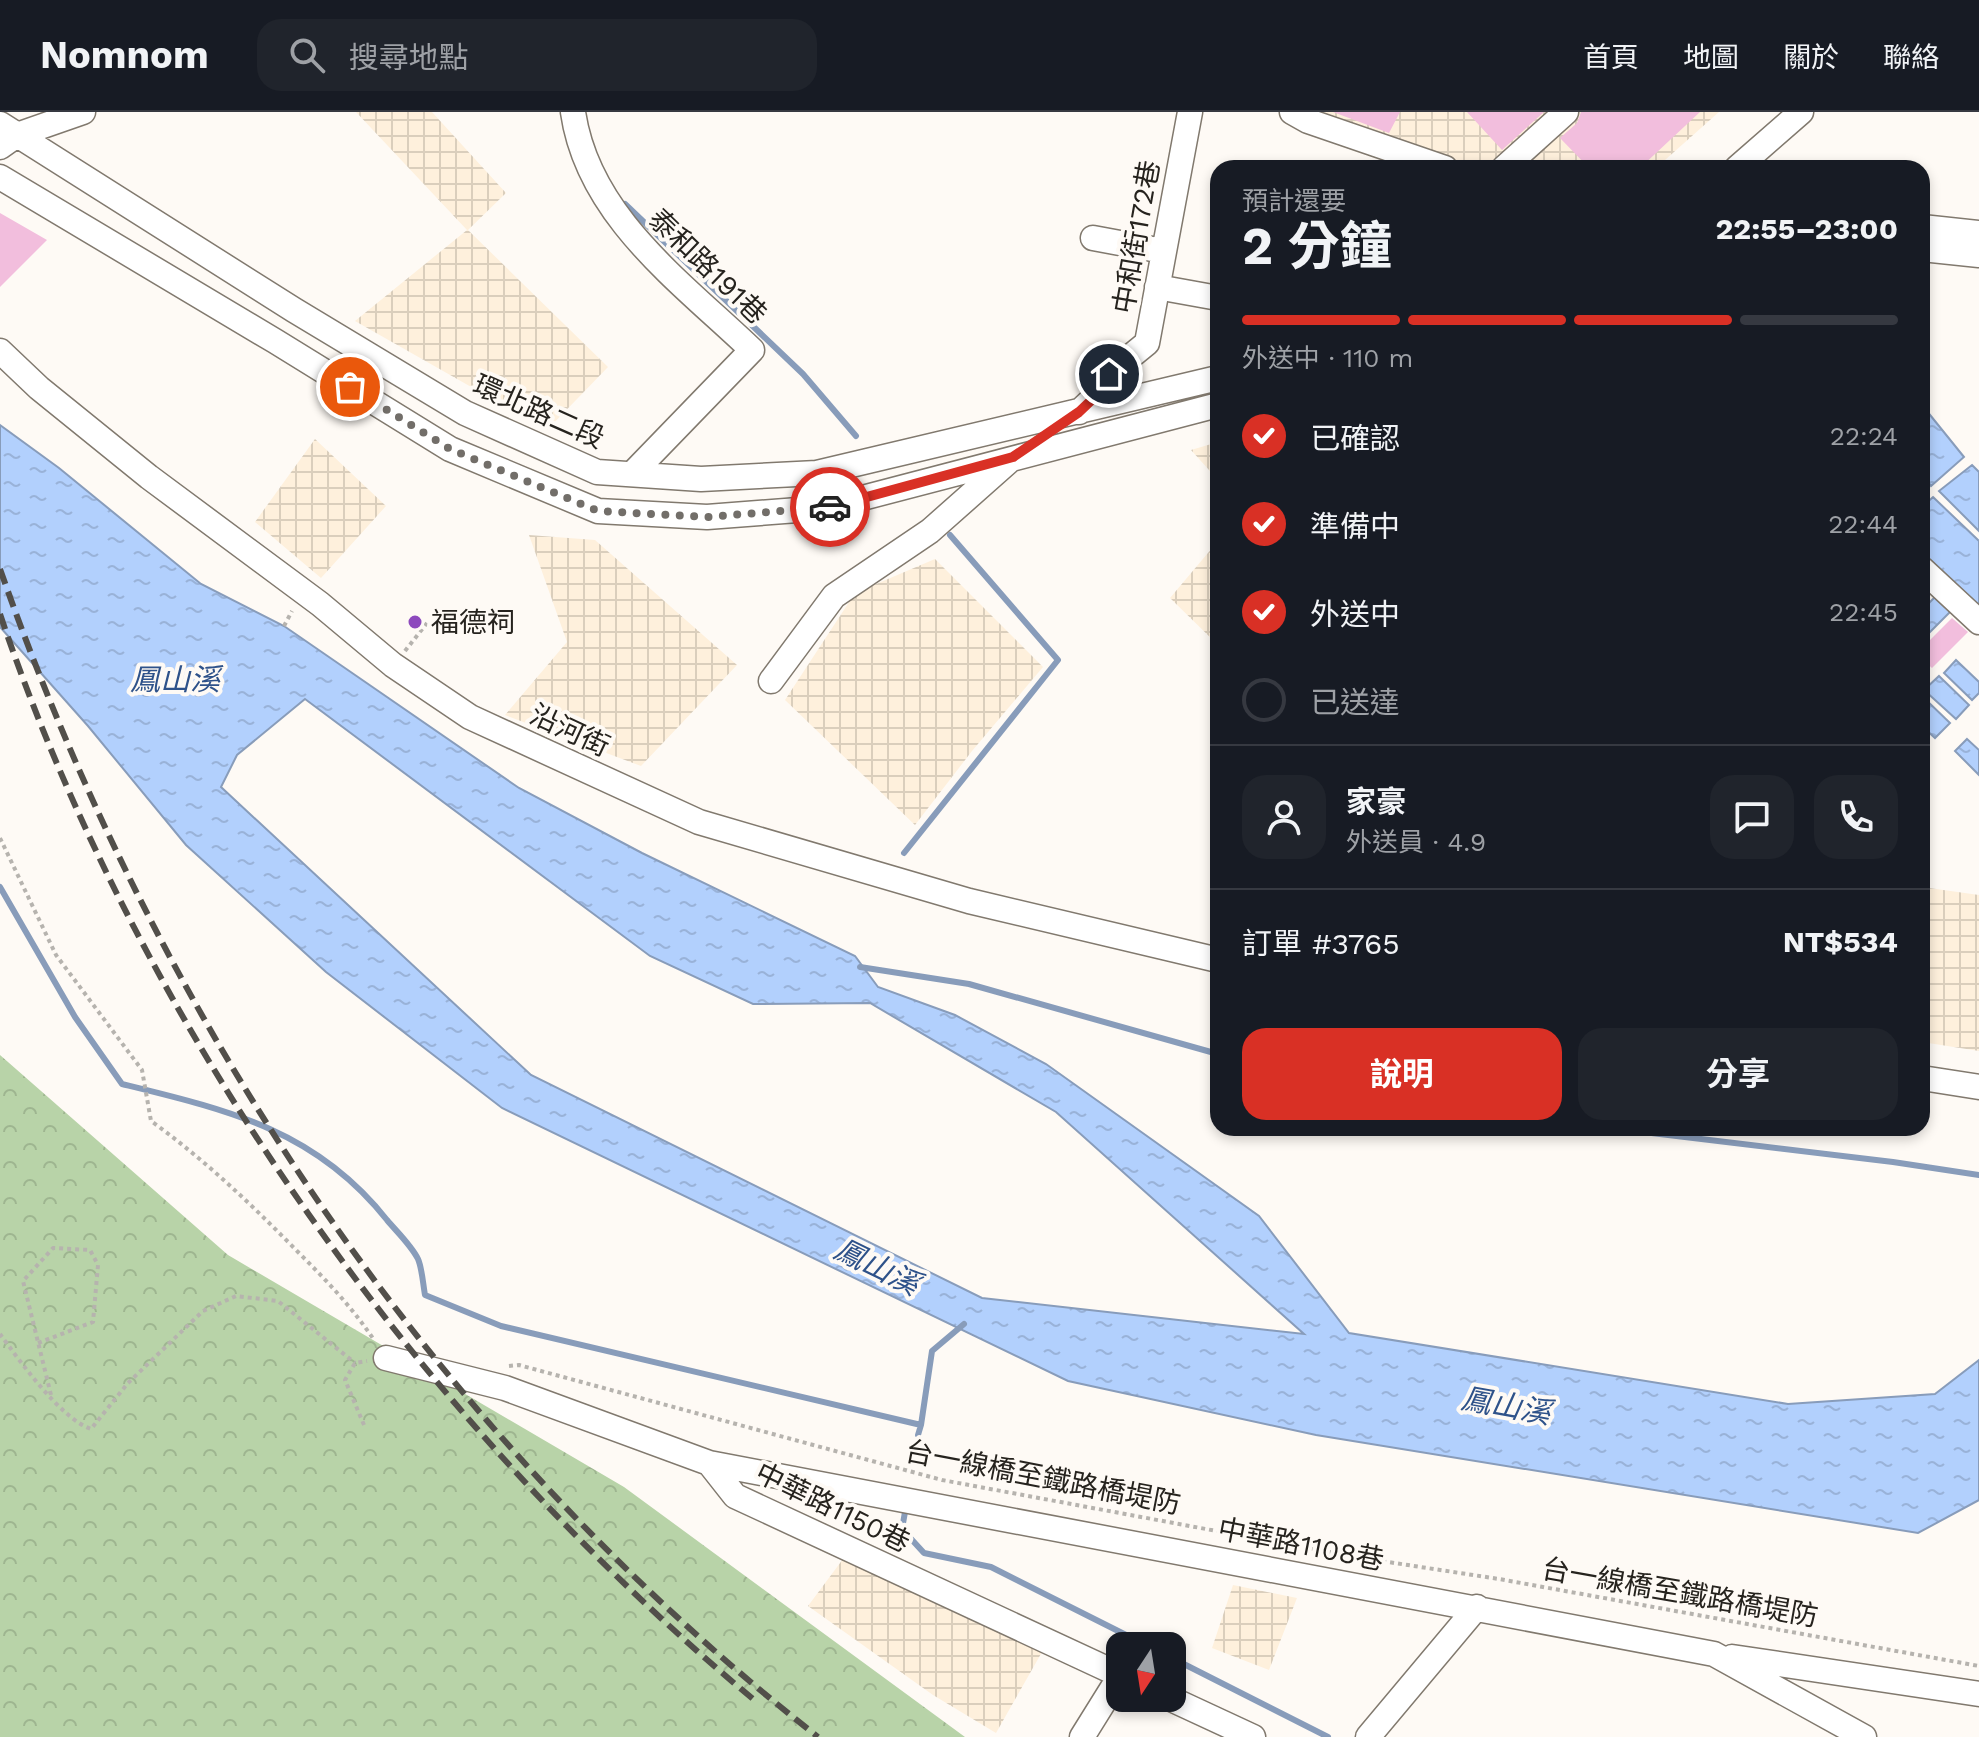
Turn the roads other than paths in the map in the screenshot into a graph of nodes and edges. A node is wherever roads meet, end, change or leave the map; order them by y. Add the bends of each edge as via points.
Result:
1 (83, 112) edge
2 (573, 112) edge
3 (1190, 112) edge
4 (1566, 112) edge
5 (1801, 112) edge
6 (1305, 115) edge
7 (6, 135) edge
8 (1424, 160) edge
9 (1513, 160) edge
10 (1746, 160) edge
11 (0, 177) edge
12 (1930, 228) edge
13 (1979, 233) edge
14 (1093, 238) dead end
15 (1930, 250) edge
16 (1163, 251) junction
17 (1979, 255) edge
18 (1157, 287) junction
19 (1210, 297) edge
20 (0, 351) edge
21 (1210, 380) edge
22 (1210, 407) edge
23 (1079, 412) junction
24 (1013, 457) junction
25 (632, 474) junction
26 (1930, 576) edge
27 (1979, 622) edge
28 (771, 681) dead end
29 (1210, 958) edge
30 (1930, 1079) edge
31 (1979, 1087) edge
32 (386, 1358) road end
33 (709, 1463) junction
34 (1477, 1607) junction
35 (1714, 1654) junction
36 (1106, 1669) edge
37 (1979, 1694) edge
38 (1106, 1698) edge
39 (1186, 1706) edge
40 (1082, 1737) edge
41 (1253, 1737) edge
42 (1368, 1737) edge
43 (1864, 1737) edge

1 - 7 street
2 - 25 street, 泰和路191巷 via 576,133 603,196 628,232 752,350
3 - 16 street, 中和街172巷
4 - 9 street
5 - 10 street
6 - 8 street
7 - 25 street, 環北路二段 via 465,413 597,472
11 - 24 street via 450,449 598,511 707,517 824,508
12 - 13 street
14 - 16 street
15 - 17 street
16 - 18 street, 中和街172巷
18 - 19 street
18 - 23 street, 中和街172巷 via 1147,343 1109,374 1100,392
20 - 29 street, 沿河街 via 149,477 393,665 470,717 699,822 969,901
21 - 23 street, 環北路二段
22 - 24 street
23 - 24 street, 中和街172巷
23 - 25 street, 環北路二段 via 817,473 701,479
24 - 28 street, 中和街172巷 via 930,531 834,596
26 - 27 street
30 - 31 street
32 - 33 street via 505,1388
33 - 34 street, 中華路1108巷
33 - 36 street, 中華路1150巷 via 735,1496
34 - 35 street, 中華路1108巷
34 - 42 street
35 - 37 street
35 - 43 street, 中華路1108巷
38 - 40 street
39 - 41 street

